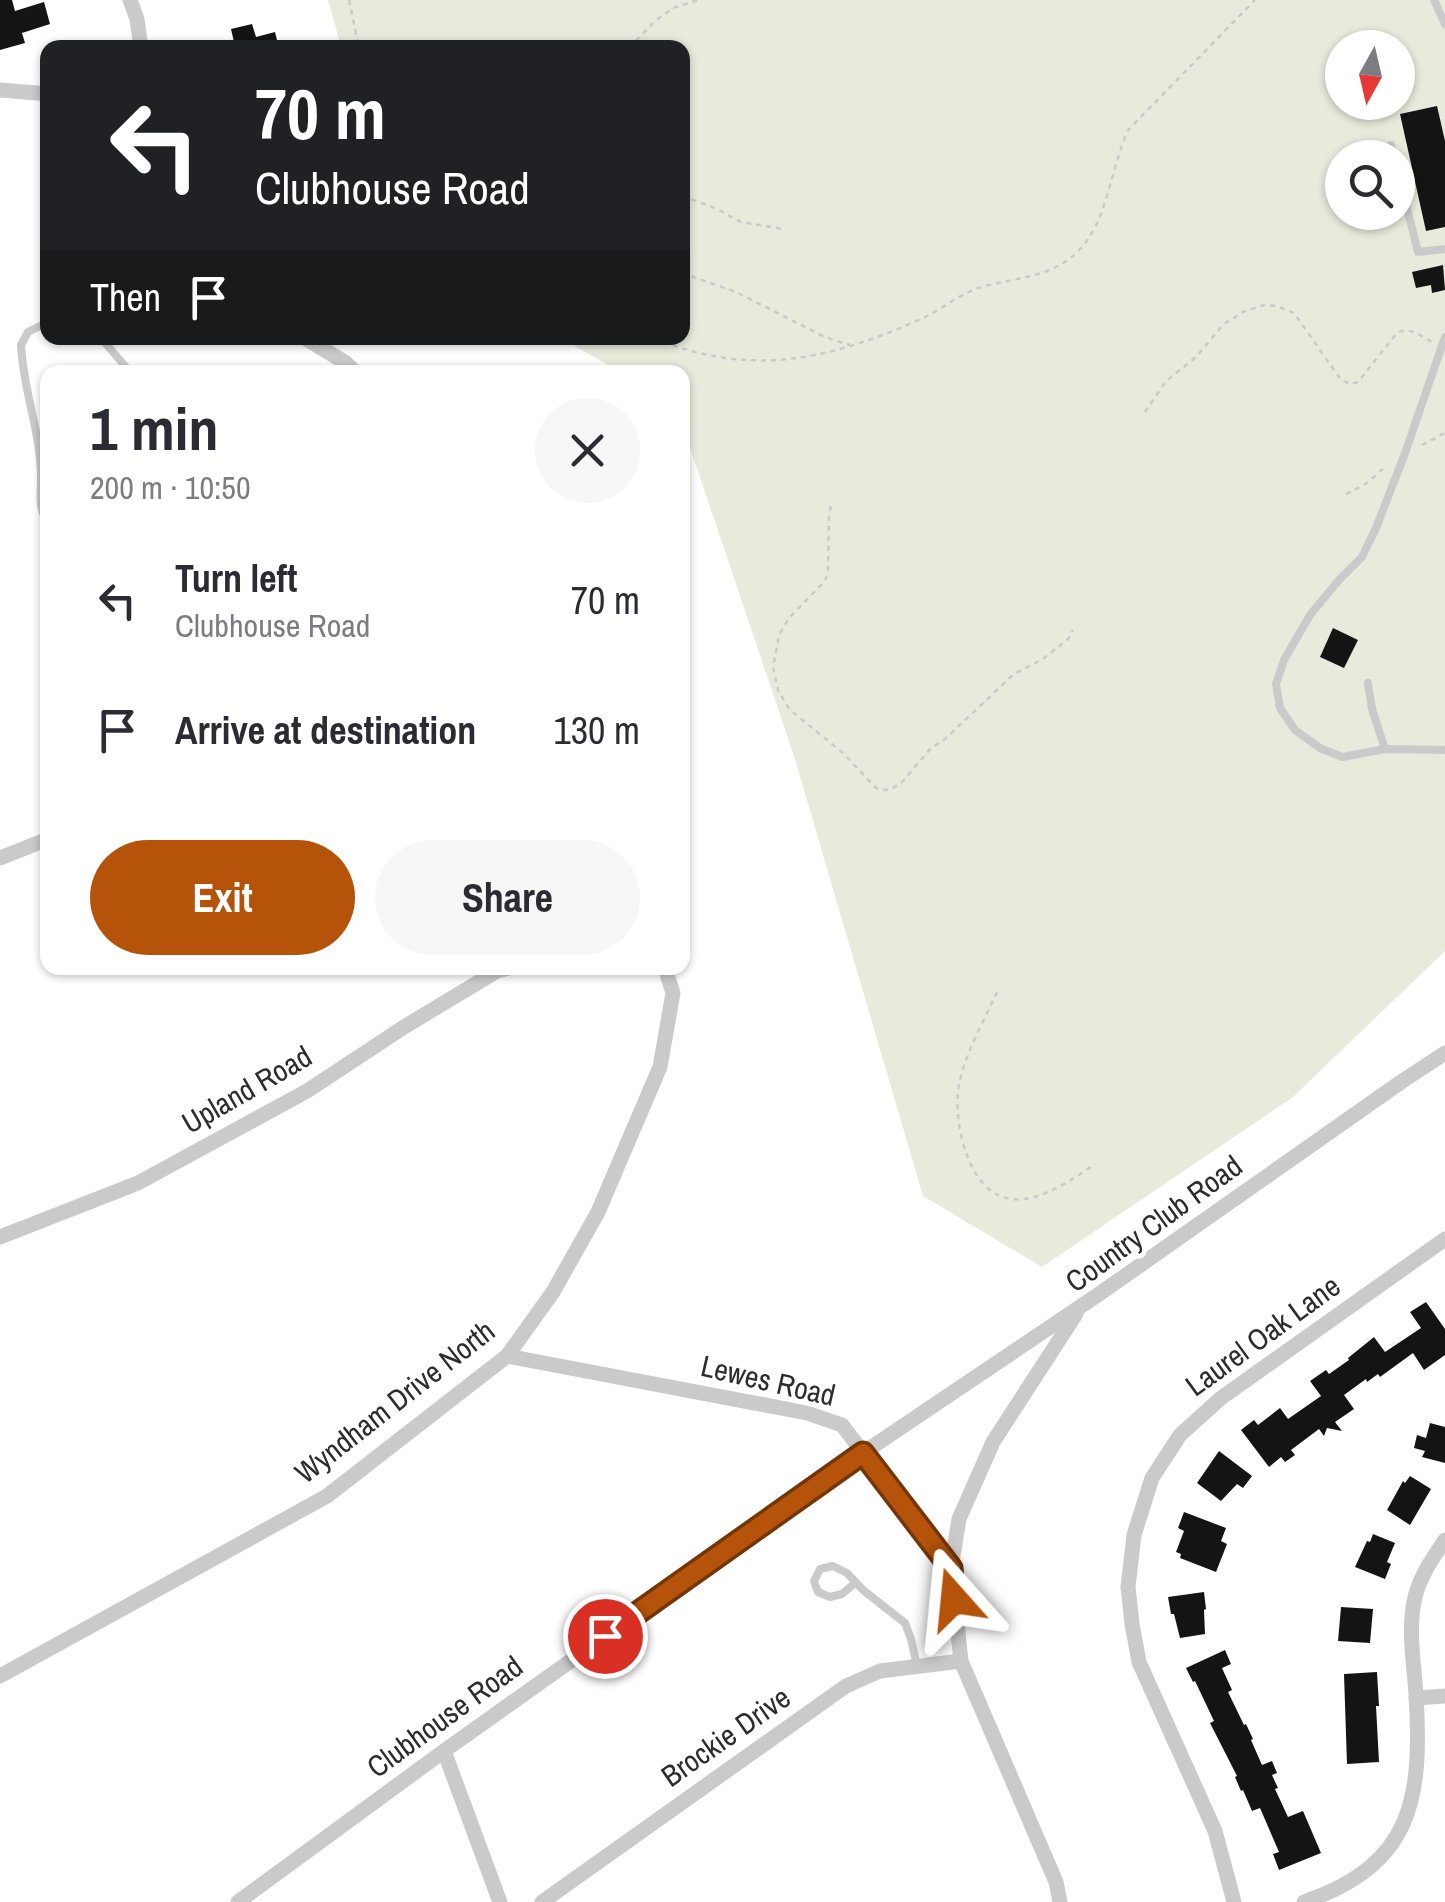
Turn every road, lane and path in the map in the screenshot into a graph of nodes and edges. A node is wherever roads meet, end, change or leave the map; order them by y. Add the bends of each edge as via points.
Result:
1 (130, 0) edge
2 (349, 0) edge
3 (698, 0) edge
4 (1255, 0) edge
5 (1434, 0) edge
6 (1445, 24) edge
7 (140, 40) edge
8 (358, 40) edge
9 (637, 40) edge
10 (0, 90) edge
11 (40, 93) edge
12 (690, 199) edge
13 (783, 229) dead end
14 (1412, 230) edge
15 (1445, 248) edge
16 (690, 277) edge
17 (40, 326) edge
18 (1445, 336) edge
19 (108, 345) edge
20 (316, 345) edge
21 (676, 345) edge
22 (852, 346) junction
23 (1442, 347) junction
24 (124, 365) edge
25 (346, 365) edge
26 (1145, 412) dead end
27 (1445, 433) edge
28 (1408, 443) junction
29 (1404, 456) junction
30 (40, 465) edge
31 (40, 465) edge
32 (1346, 494) dead end
33 (40, 498) edge
34 (831, 506) dead end
35 (1073, 630) dead end
36 (1368, 683) dead end
37 (1385, 749) junction
38 (1445, 750) edge
39 (40, 843) edge
40 (0, 858) edge
41 (491, 975) edge
42 (666, 975) edge
43 (997, 992) dead end
44 (1445, 1053) edge
45 (1095, 1164) dead end
46 (0, 1236) edge
47 (1440, 1242) edge
48 (1445, 1261) edge
49 (1081, 1306) junction
50 (507, 1356) junction
51 (863, 1453) junction
52 (1445, 1540) edge
53 (951, 1568) junction
54 (856, 1582) junction
55 (961, 1661) junction
56 (917, 1666) junction
57 (0, 1676) edge
58 (1445, 1696) edge
59 (1416, 1698) junction
60 (444, 1750) junction
61 (238, 1902) edge
62 (500, 1902) edge
63 (542, 1902) edge
64 (1060, 1902) edge
65 (1234, 1902) edge
66 (1304, 1902) edge

1 - 7 street
2 - 8 path
3 - 9 path via 673,8
4 - 22 path via 1129,130 1094,229 1063,264 981,287
5 - 6 lane
10 - 11 street
12 - 13 path via 741,222
14 - 15 lane via 1418,252
16 - 22 path
17 - 30 lane via 20,345
18 - 23 lane
19 - 24 lane
20 - 25 street
21 - 22 path via 747,361
23 - 26 path via 1403,330 1350,384 1294,313 1264,305 1224,324 1166,380
23 - 28 lane
27 - 29 path
28 - 29 lane
28 - 32 path via 1368,483
29 - 37 lane via 1362,556 1310,615 1276,684 1280,708 1295,730 1320,748 1342,757
31 - 33 lane
34 - 35 path via 825,581 788,618 772,668 789,709 876,788 903,781 1014,674 1043,659
36 - 37 lane
37 - 38 lane
39 - 40 street
41 - 46 street, Upland Road via 307,1091 138,1183
42 - 50 street, Wyndham Drive North via 673,994 660,1067 598,1212
43 - 45 path via 958,1088 960,1133 981,1182 1014,1200 1048,1194
44 - 49 street, Country Club Road
47 - 48 street
47 - 65 street, Laurel Oak Lane via 1220,1398 1180,1435 1152,1478 1134,1534 1128,1587 1139,1662 1215,1831
49 - 51 street, Clubhouse Road
49 - 53 street, Country Club Road via 993,1442 960,1519
50 - 51 street, Lewes Road via 807,1413 842,1426
50 - 57 street, Wyndham Drive North via 327,1496
51 - 53 street, Lewes Road
51 - 60 street, Clubhouse Road
52 - 59 street via 1414,1603
53 - 55 street, Country Club Road
54 - 54 lane via 833,1566 820,1569 814,1581 830,1598
54 - 56 lane via 905,1624
55 - 56 street, Brockie Drive
55 - 64 street, Country Club Road
56 - 63 street, Brockie Drive via 880,1670 846,1686
58 - 59 street
59 - 66 street via 1418,1765 1403,1825 1372,1865
60 - 61 street, Clubhouse Road
60 - 62 street

